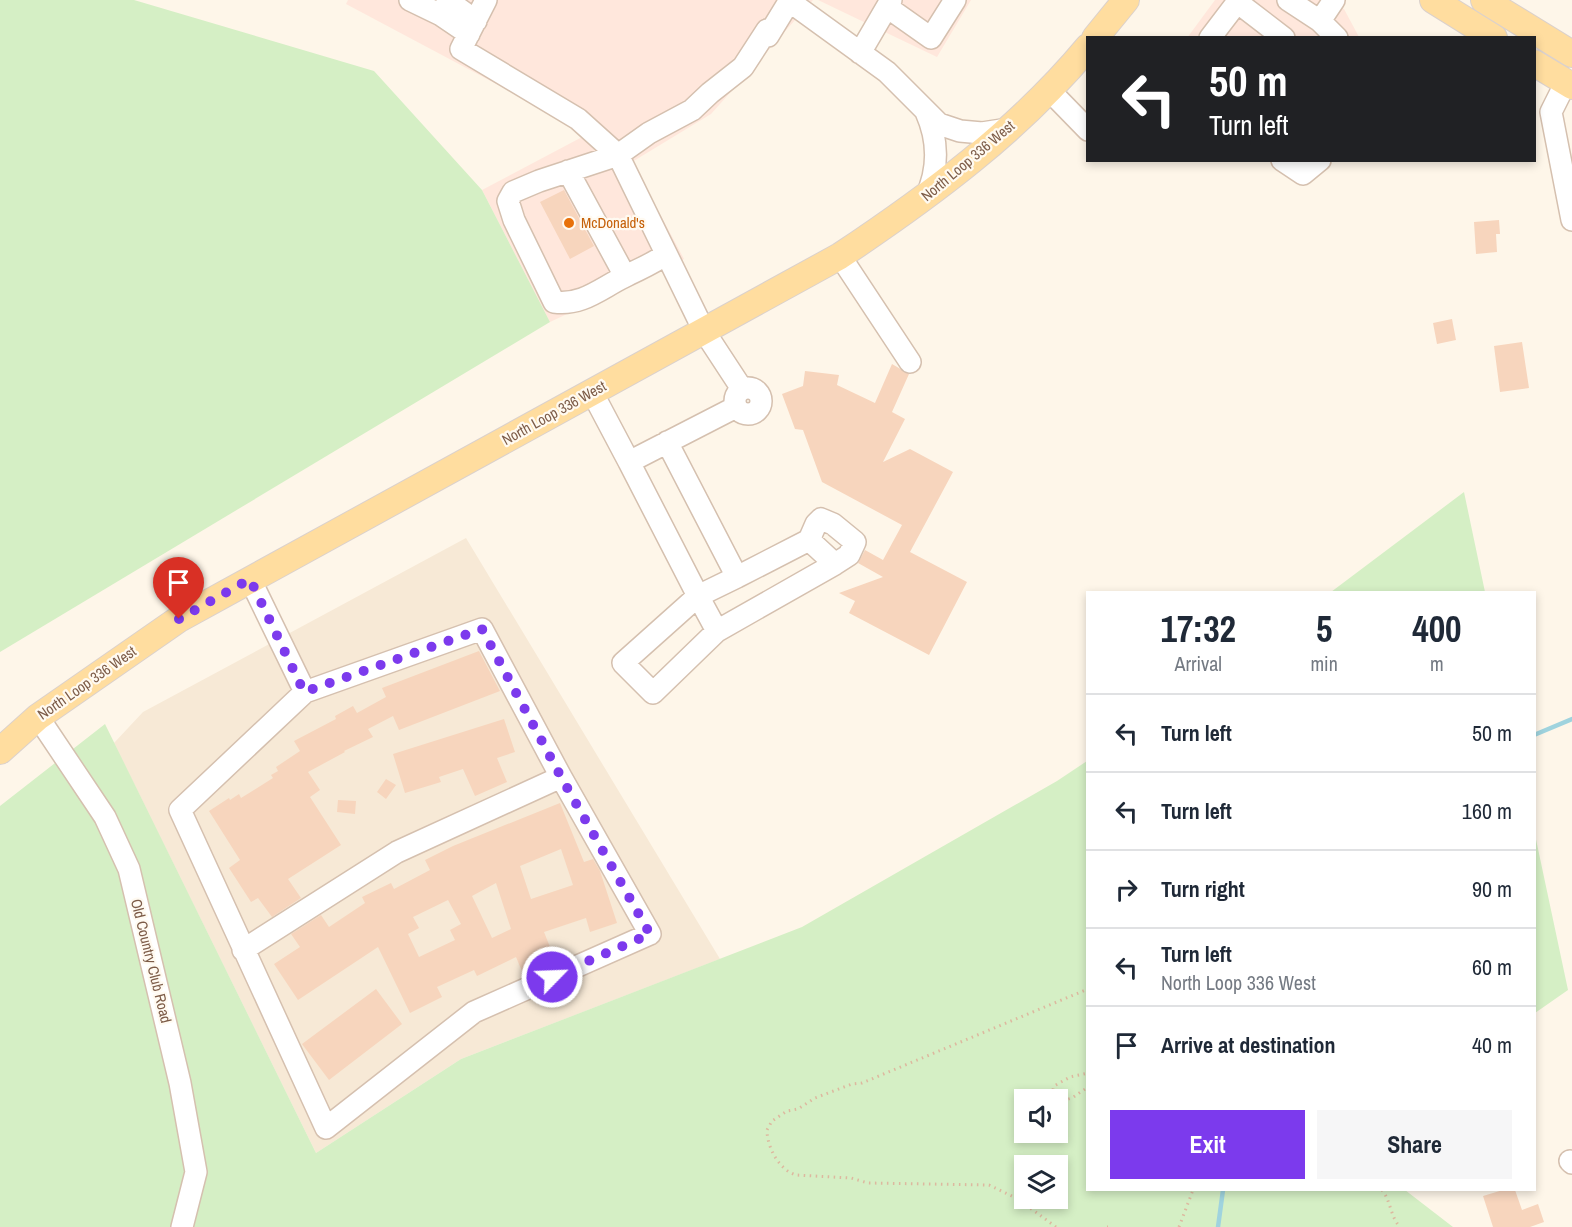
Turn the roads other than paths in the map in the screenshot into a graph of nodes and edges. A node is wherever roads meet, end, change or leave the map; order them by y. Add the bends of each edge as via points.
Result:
1 (410, 0) edge
2 (447, 0) edge
3 (486, 0) edge
4 (955, 0) edge
5 (1126, 0) edge
6 (1288, 0) edge
7 (1334, 0) edge
8 (1433, 0) edge
9 (1484, 0) edge
10 (790, 1) edge
11 (1238, 1) edge
12 (889, 4) edge
13 (1320, 21) junction
14 (472, 28) junction
15 (1097, 36) edge
16 (1212, 36) edge
17 (1282, 36) edge
18 (1335, 36) edge
19 (1491, 36) edge
20 (1086, 49) edge
21 (860, 52) junction
22 (1572, 54) edge
23 (1536, 64) edge
24 (1569, 84) edge
25 (1049, 90) junction
26 (926, 112) junction
27 (1086, 128) edge
28 (1008, 129) junction
29 (618, 155) junction
30 (1285, 162) edge
31 (1318, 162) edge
32 (568, 171) junction
33 (926, 197) junction
34 (1572, 220) edge
35 (666, 254) junction
36 (840, 256) junction
37 (625, 276) junction
38 (704, 331) junction
39 (910, 362) dead end
40 (592, 392) junction
41 (667, 442) junction
42 (629, 462) junction
43 (809, 540) junction
44 (835, 564) junction
45 (737, 577) junction
46 (250, 579) junction
47 (698, 596) junction
48 (717, 631) junction
49 (304, 692) junction
50 (38, 717) junction
51 (0, 751) edge
52 (561, 777) junction
53 (243, 950) junction
54 (182, 1227) edge

1 - 14 street
2 - 14 street
3 - 14 street
4 - 12 street via 931,38
5 - 15 main road
6 - 13 street
7 - 13 street
8 - 19 main road
9 - 22 main road
10 - 21 street
10 - 29 street via 742,67 692,110
11 - 16 street
11 - 17 street
12 - 21 street
13 - 18 street
14 - 29 street via 461,49 578,119
20 - 25 main road, North Loop 336 West
21 - 26 street via 887,72
23 - 24 main road
24 - 34 street via 1551,112
25 - 27 street
25 - 28 main road, North Loop 336 West
26 - 28 street via 939,124 960,130 982,133
26 - 33 street via 936,152 933,182
28 - 33 main road, North Loop 336 West
29 - 32 street
29 - 35 street
30 - 31 street via 1303,174
32 - 37 street
32 - 37 street via 513,192 508,201 554,302 567,304 594,295
33 - 36 main road, North Loop 336 West
35 - 37 street via 649,267
35 - 38 street
36 - 38 main road, North Loop 336 West
36 - 39 street
38 - 40 main road, North Loop 336 West
38 - 41 street via 739,398
40 - 42 street
40 - 46 main road, North Loop 336 West
41 - 42 street
41 - 45 street
42 - 47 street
43 - 44 street
43 - 44 street via 822,519 855,542 849,555
43 - 45 street
44 - 48 street
45 - 47 street
46 - 49 street
46 - 50 main road, North Loop 336 West via 179,619
47 - 48 street
47 - 48 street via 623,663 653,693
49 - 52 street via 482,629
49 - 53 street via 180,810
50 - 51 main road, North Loop 336 West
50 - 54 street, Old Country Club Road via 105,817 129,869 180,1083 196,1172
52 - 53 street via 398,852
52 - 53 street via 650,934 474,1012 326,1128

